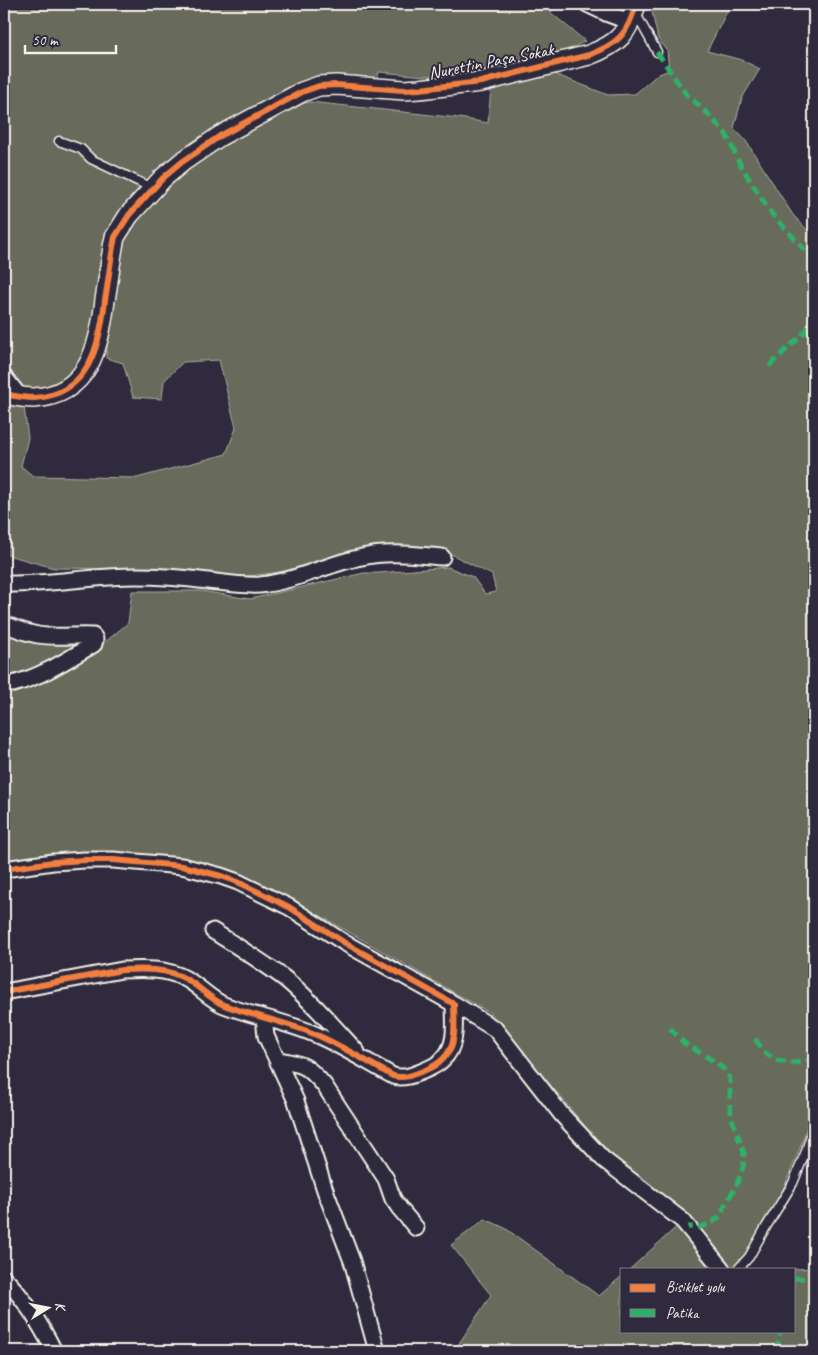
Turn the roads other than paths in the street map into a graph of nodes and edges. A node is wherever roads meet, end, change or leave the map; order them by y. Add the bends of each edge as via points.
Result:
1 (587, 4) edge
2 (634, 12) edge
3 (657, 52) dead end
4 (59, 141) dead end
5 (154, 188) junction
6 (4, 377) edge
7 (12, 396) edge
8 (442, 557) dead end
9 (4, 584) edge
10 (4, 624) edge
11 (13, 684) dead end
12 (4, 869) edge
13 (214, 931) dead end
14 (4, 992) edge
15 (454, 1004) junction
16 (264, 1018) junction
17 (278, 1060) junction
18 (366, 1061) junction
19 (814, 1125) edge
20 (416, 1228) dead end
21 (721, 1268) edge
22 (739, 1268) edge
23 (4, 1278) edge
24 (54, 1351) edge
25 (377, 1351) edge

1 - 2 street via 606,13
2 - 3 lane
2 - 5 street, Nurettin Paşa Sokak via 620,39 602,50 570,61 481,82 420,90 336,85 302,92 220,136 182,162
4 - 5 lane via 81,149 91,159
5 - 7 street, Nurettin Paşa Sokak via 115,238 103,321 90,364 73,384 53,394
6 - 7 street
8 - 9 street via 363,556 288,580 259,585 138,576
10 - 11 street via 38,635 82,635 95,639 94,644 48,671 31,680
12 - 15 street via 61,861 113,860 182,866 221,876 289,907 345,943
13 - 18 street via 285,979
14 - 16 street via 142,969 185,978 222,1004
15 - 18 street via 454,1037 448,1053 436,1065 398,1078
15 - 21 street via 495,1029 562,1115 603,1159 683,1221
16 - 17 street via 266,1036
16 - 18 street via 320,1036
17 - 20 street via 305,1066 324,1085 386,1179 400,1209
17 - 25 street via 296,1101 352,1261
19 - 22 lane via 793,1184 749,1257
23 - 24 street via 21,1296

